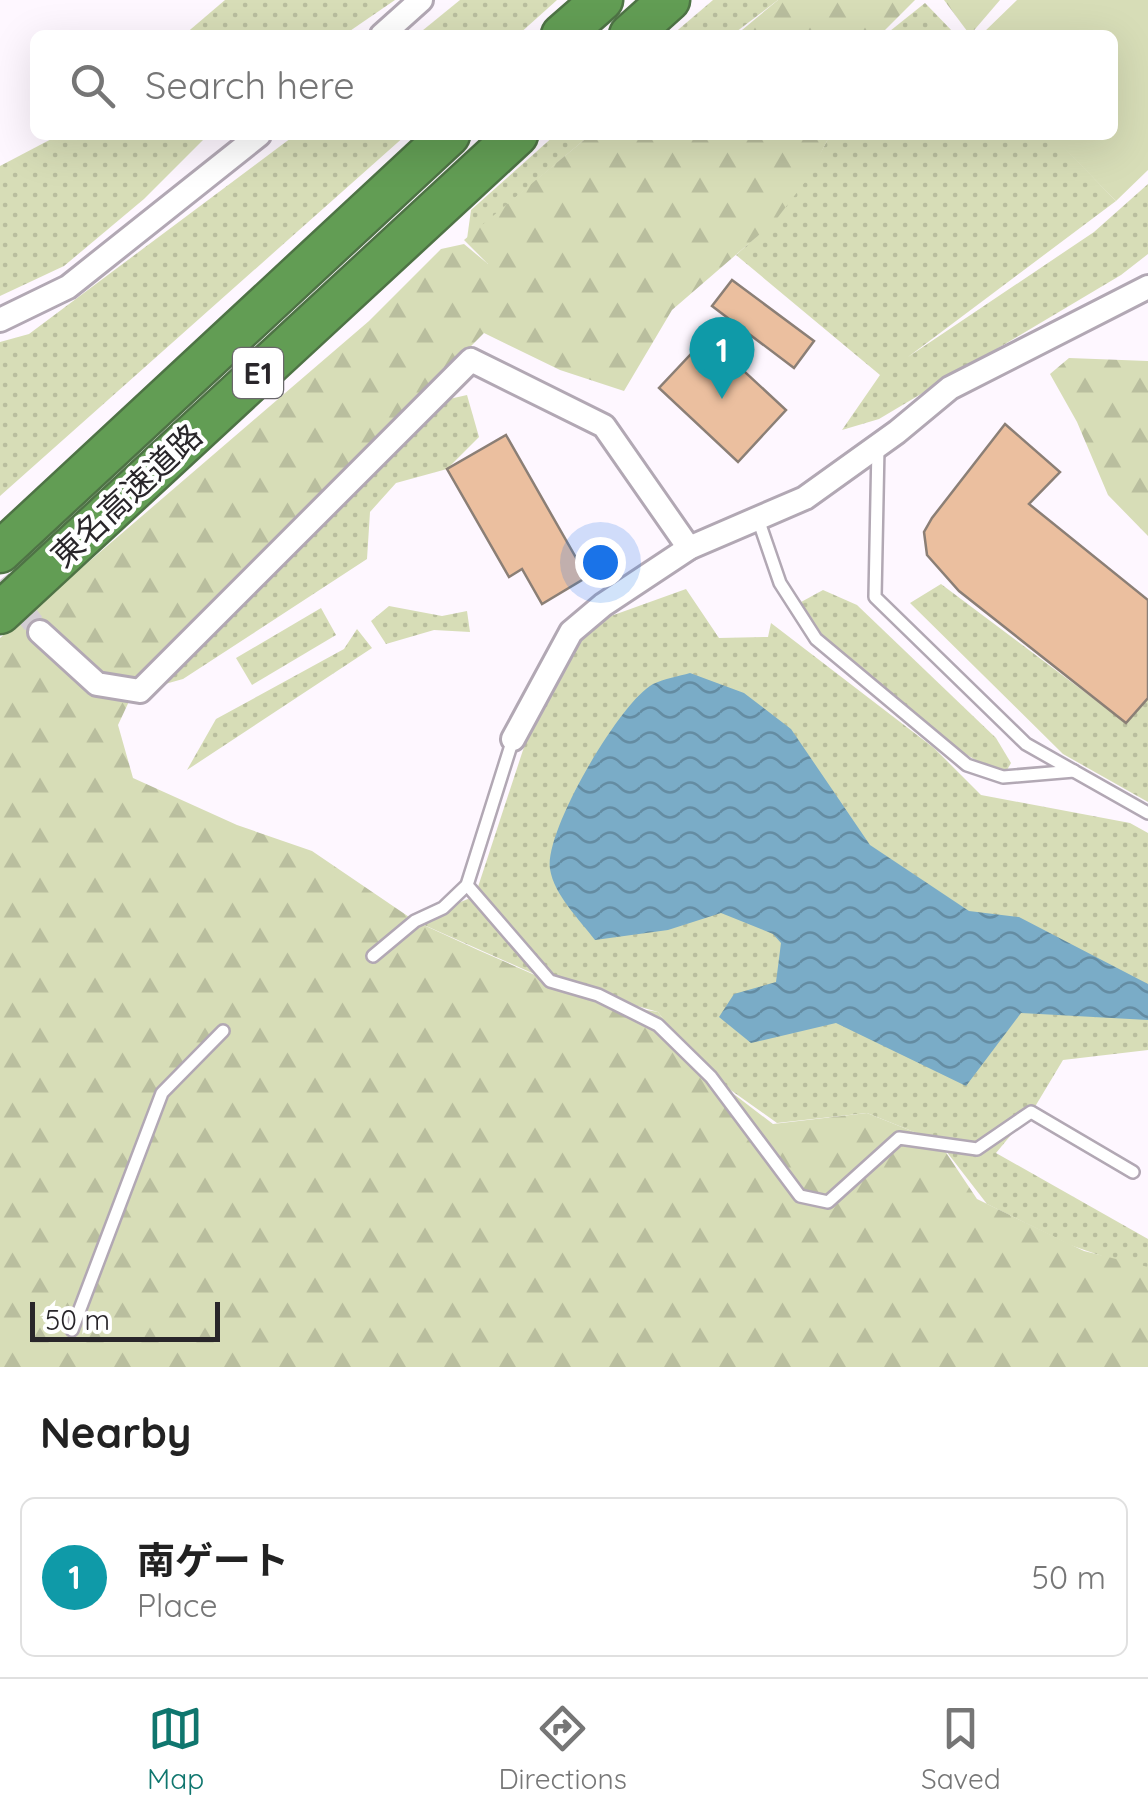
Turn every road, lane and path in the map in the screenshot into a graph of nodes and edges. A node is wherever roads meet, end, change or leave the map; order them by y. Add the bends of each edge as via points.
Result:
1 (421, 0) edge
2 (602, 0) edge
3 (670, 0) edge
4 (388, 30) edge
5 (568, 30) edge
6 (636, 30) edge
7 (254, 140) edge
8 (444, 140) edge
9 (511, 140) edge
10 (1148, 287) edge
11 (0, 320) edge
12 (878, 446) junction
13 (758, 519) junction
14 (689, 548) junction
15 (0, 552) edge
16 (0, 612) edge
17 (40, 632) tunnel mouth
18 (513, 739) joint
19 (1074, 771) junction
20 (1148, 814) edge
21 (467, 885) junction
22 (373, 956) dead end
23 (222, 1031) dead end
24 (1133, 1172) dead end
25 (72, 1330) dead end

1 - 4 street
2 - 5 highway
3 - 6 highway
7 - 11 street via 68,288
8 - 15 highway, 東名高速道路 / E1
9 - 16 highway, 東名高速道路 / E1
10 - 12 street via 950,388
12 - 13 street via 805,498
12 - 19 lane via 875,597 1026,744
13 - 14 street
13 - 19 lane via 780,583 816,639 967,766 1002,778
14 - 17 street via 604,426 470,360 140,691 97,684
14 - 18 street via 570,632
18 - 21 lane
19 - 20 lane
21 - 22 lane
21 - 24 lane via 550,981 598,995 658,1025 711,1076 800,1196 828,1202 899,1138 977,1149 1031,1112
23 - 25 lane via 162,1093

